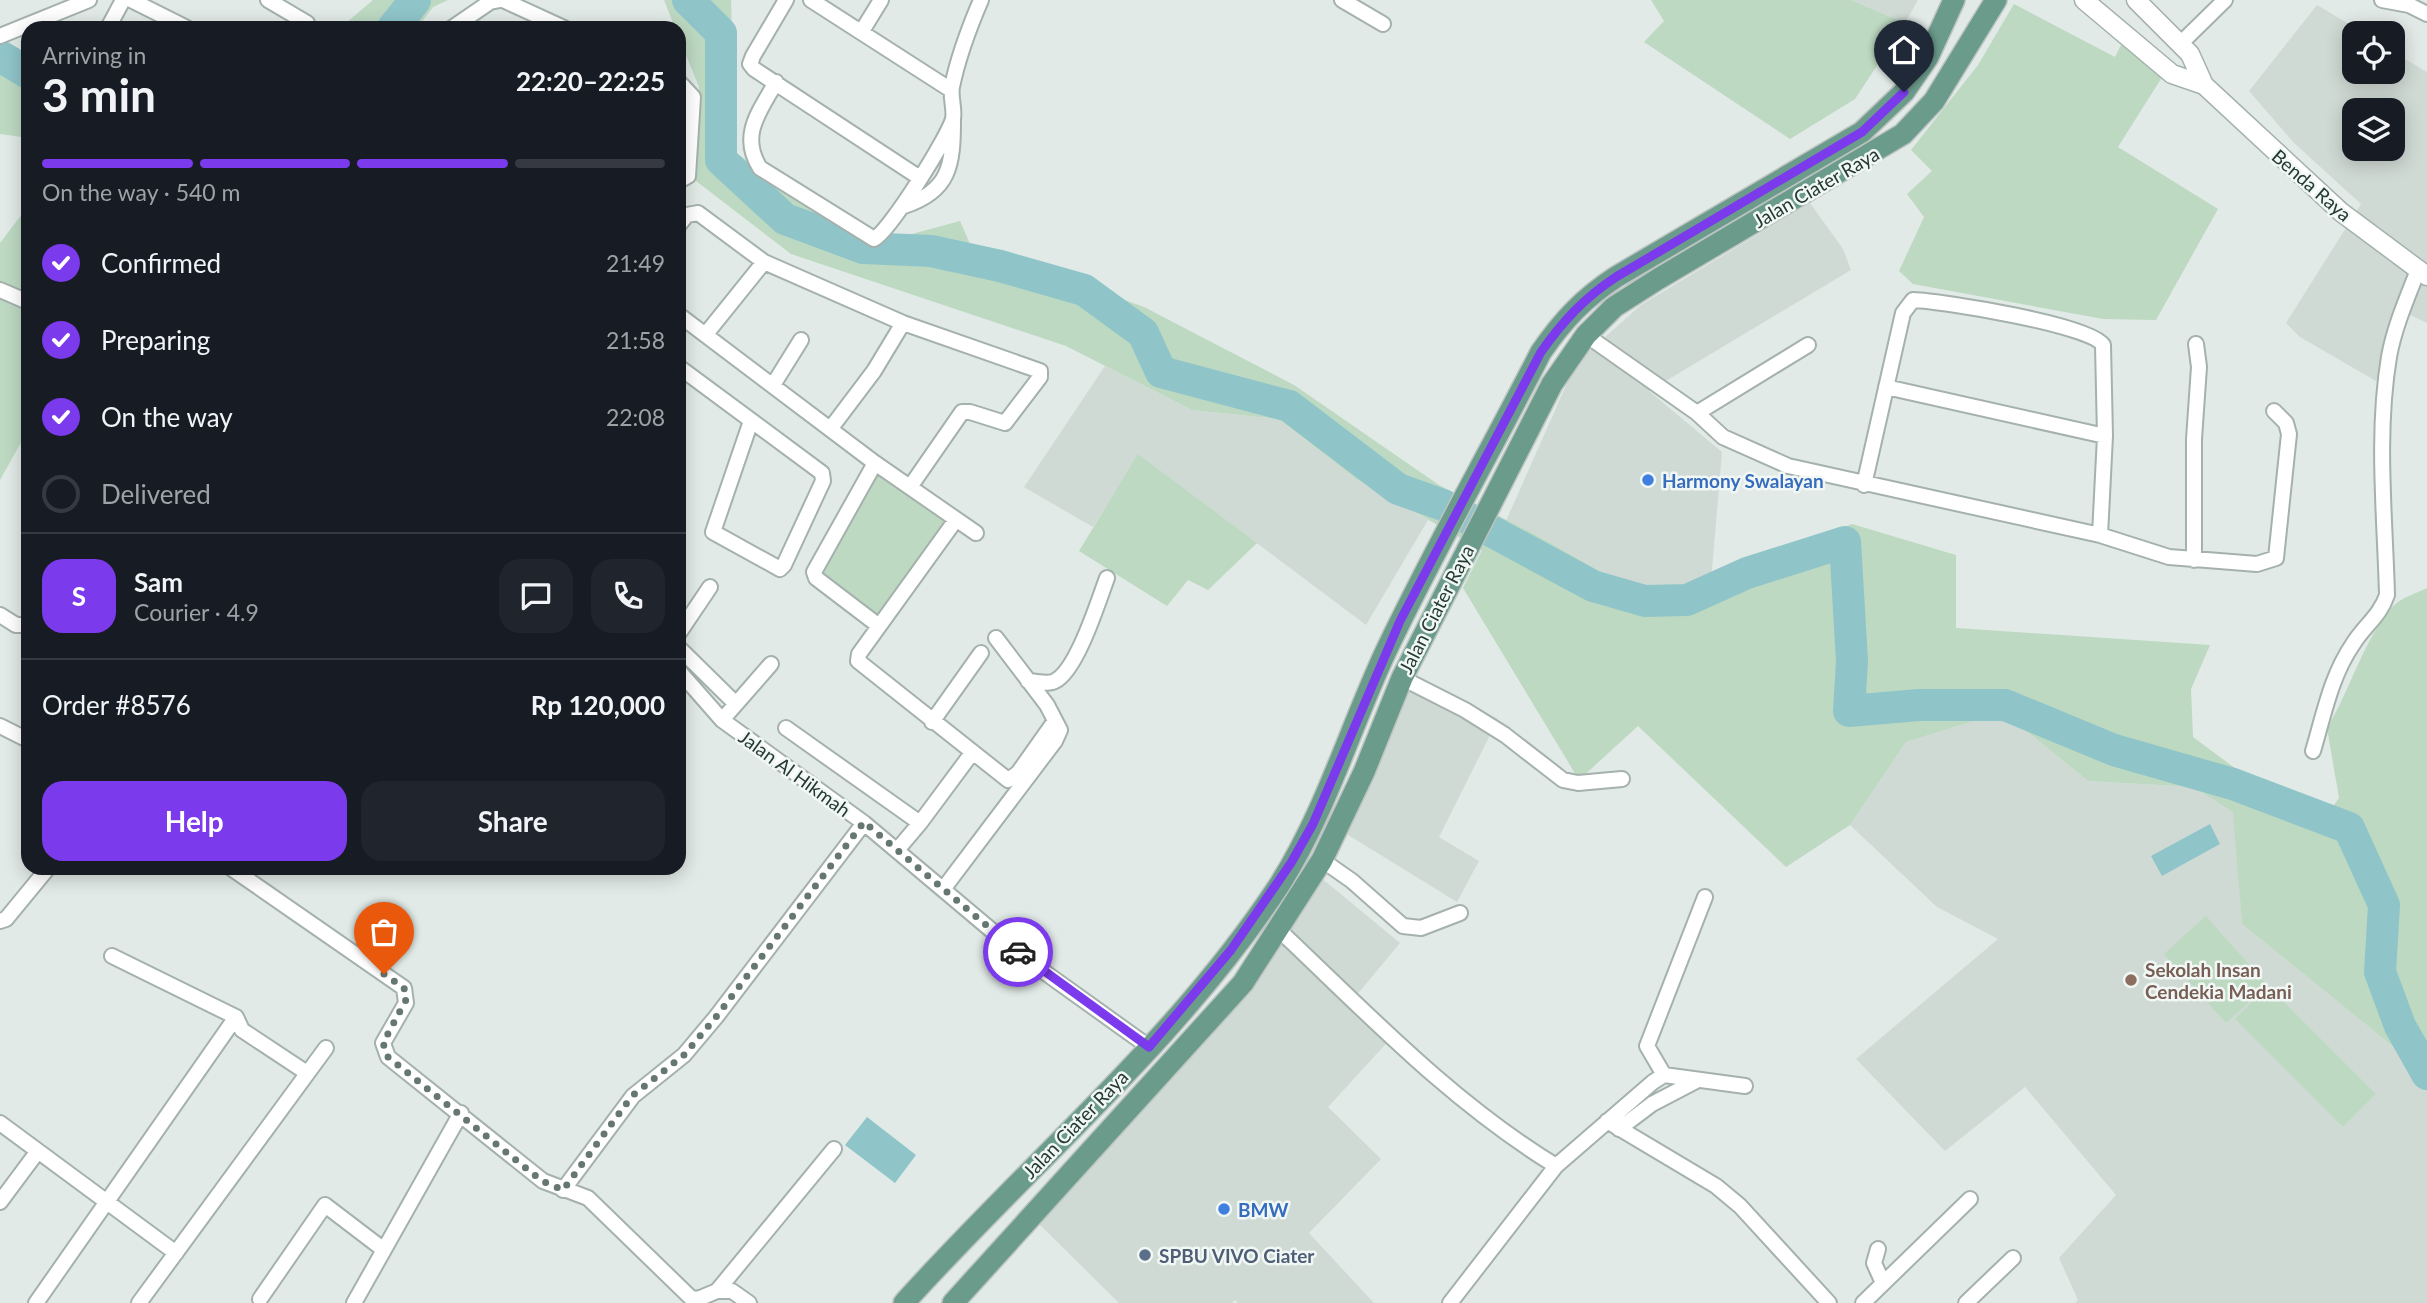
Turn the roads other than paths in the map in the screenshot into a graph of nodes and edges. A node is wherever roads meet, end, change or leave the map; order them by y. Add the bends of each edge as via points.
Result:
1 (89, 0) edge
2 (123, 0) edge
3 (131, 0) edge
4 (268, 0) edge
5 (501, 0) edge
6 (786, 0) edge
7 (811, 0) edge
8 (881, 0) edge
9 (981, 0) edge
10 (1342, 0) edge
11 (1954, 0) edge
12 (1996, 0) edge
13 (2084, 0) edge
14 (2136, 0) edge
15 (2225, 0) edge
16 (2382, 0) edge
17 (2427, 14) edge
18 (37, 21) edge
19 (112, 21) edge
20 (173, 21) edge
21 (304, 21) edge
22 (462, 21) edge
23 (549, 21) edge
24 (1383, 24) dead end
25 (21, 28) edge
26 (862, 32) junction
27 (0, 36) edge
28 (2180, 44) junction
29 (776, 82) junction
30 (2204, 85) junction
31 (686, 89) edge
32 (951, 90) junction
33 (953, 119) junction
34 (686, 177) edge
35 (920, 178) junction
36 (904, 206) junction
37 (686, 216) edge
38 (764, 262) junction
39 (2422, 273) edge
40 (0, 290) edge
41 (21, 299) edge
42 (686, 320) edge
43 (903, 323) junction
44 (706, 334) junction
45 (1586, 335) junction
46 (801, 340) dead end
47 (2196, 344) dead end
48 (1808, 345) dead end
49 (686, 376) edge
50 (773, 385) junction
51 (1886, 387) junction
52 (2274, 411) dead end
53 (1697, 413) junction
54 (751, 421) junction
55 (831, 428) junction
56 (2105, 436) junction
57 (875, 463) junction
58 (1864, 485) junction
59 (910, 487) junction
60 (955, 522) junction
61 (975, 533) dead end
62 (2101, 535) junction
63 (2194, 559) junction
64 (1107, 578) dead end
65 (710, 587) dead end
66 (0, 615) edge
67 (686, 623) edge
68 (21, 625) edge
69 (880, 626) junction
70 (996, 638) dead end
71 (981, 653) dead end
72 (686, 655) edge
73 (771, 664) dead end
74 (1402, 677) junction
75 (686, 679) edge
76 (1028, 681) junction
77 (736, 704) junction
78 (722, 720) junction
79 (932, 722) junction
80 (1052, 725) dead end
81 (0, 726) edge
82 (786, 727) dead end
83 (21, 736) edge
84 (2313, 751) dead end
85 (972, 753) junction
86 (1622, 779) dead end
87 (864, 822) junction
88 (920, 823) junction
89 (898, 849) junction
90 (1322, 860) junction
91 (42, 875) edge
92 (245, 875) edge
93 (944, 888) junction
94 (1706, 897) dead end
95 (1460, 913) dead end
96 (0, 921) edge
97 (1278, 929) junction
98 (112, 956) dead end
99 (236, 1017) junction
100 (1149, 1047) junction
101 (326, 1048) dead end
102 (307, 1073) junction
103 (1664, 1076) junction
104 (1696, 1081) junction
105 (1745, 1086) dead end
106 (461, 1113) junction
107 (0, 1123) edge
108 (1613, 1125) junction
109 (834, 1149) dead end
110 (38, 1151) junction
111 (1556, 1166) junction
112 (563, 1190) junction
113 (1970, 1199) dead end
114 (0, 1202) edge
115 (108, 1203) junction
116 (1878, 1249) dead end
117 (384, 1250) junction
118 (176, 1253) junction
119 (2013, 1258) dead end
120 (938, 1265) junction
121 (1883, 1283) junction
122 (717, 1291) junction
123 (958, 1297) edge
124 (260, 1299) dead end
125 (36, 1303) edge
126 (139, 1303) edge
127 (354, 1303) edge
128 (748, 1303) edge
129 (904, 1303) edge
130 (1450, 1303) edge
131 (1829, 1303) edge
132 (1863, 1303) edge
133 (1966, 1303) edge

1 - 18 street
2 - 19 street
3 - 20 street
4 - 21 street
5 - 22 street
5 - 23 street
6 - 29 street via 750,64
7 - 26 street
8 - 26 street
9 - 32 street
10 - 24 street
11 - 100 main road, Jalan Ciater Raya via 1928,57 1904,92 1862,132 1616,277 1579,304 1541,352 1384,655 1313,824 1280,883 1231,950
12 - 45 main road, Jalan Ciater Raya via 1982,18 1964,58 1934,101 1903,134 1647,286 1614,307
13 - 30 street, Benda Raya via 2172,74
14 - 28 street, Benda Raya
15 - 28 street
16 - 17 street
25 - 27 street
26 - 32 street
28 - 30 street, Benda Raya via 2190,54
29 - 35 street
29 - 36 street via 749,136 751,154 760,168 867,238 880,236
30 - 39 street, Benda Raya via 2341,212
31 - 34 street via 694,97
32 - 33 street
33 - 35 street
33 - 36 street via 953,150 937,190
35 - 36 street
37 - 38 street via 698,213
38 - 43 street
38 - 44 street
39 - 84 street via 2396,332 2387,373 2383,442 2387,595 2341,664
40 - 41 street
42 - 44 street
43 - 55 street
43 - 59 street via 1035,368 1040,374 1005,423 962,412
44 - 50 street
45 - 53 street
45 - 74 main road, Jalan Ciater Raya via 1552,383
46 - 50 street
47 - 63 street
48 - 53 street
49 - 54 street
50 - 55 street
51 - 56 street
51 - 56 street via 1903,313 1913,300 2068,326 2103,345
51 - 58 street
52 - 63 street via 2286,423 2288,434 2276,558 2257,564
53 - 58 street via 1723,437 1756,454
54 - 54 street via 713,532 780,569 824,477
55 - 57 street
56 - 62 street
57 - 59 street
57 - 69 street via 814,572
58 - 62 street
59 - 60 street
60 - 61 street
60 - 69 street
62 - 63 street via 2158,554
64 - 76 street via 1065,674 1050,683
65 - 67 street
66 - 68 street
69 - 79 street via 858,661
70 - 76 street
71 - 79 street
72 - 77 street
73 - 77 street
74 - 86 street via 1505,735 1563,780
74 - 90 main road, Jalan Ciater Raya
75 - 78 street, Jalan Al Hikmah
76 - 93 street via 1060,725 1059,735
77 - 78 street
78 - 87 street, Jalan Al Hikmah
79 - 85 street
80 - 85 street via 1012,780 1004,779
81 - 83 street
82 - 88 street
85 - 88 street
87 - 89 street, Jalan Al Hikmah
87 - 112 street via 716,1017 684,1055 632,1096
88 - 89 street
89 - 93 street, Jalan Al Hikmah
90 - 95 street via 1403,926 1422,928
90 - 97 main road, Jalan Ciater Raya
91 - 96 street
92 - 106 street via 404,988 406,1003 383,1043 384,1052
93 - 100 street, Jalan Al Hikmah via 1022,956
94 - 103 street via 1647,1046
97 - 111 street via 1435,1078 1505,1134
97 - 123 main road, Jalan Ciater Raya via 1243,984
98 - 99 street
99 - 102 street via 242,1030
99 - 115 street
100 - 120 main road, Jalan Ciater Raya
101 - 102 street
102 - 118 street
103 - 104 street
103 - 108 street
104 - 105 street
104 - 108 street
106 - 112 street via 542,1181
106 - 117 street
107 - 110 street
108 - 111 street
108 - 131 street via 1732,1199
109 - 122 street
110 - 114 street
110 - 115 street
111 - 130 street
112 - 122 street via 588,1198 691,1298
113 - 121 street
115 - 118 street
115 - 125 street
116 - 121 street via 1874,1264
117 - 124 street via 325,1205
117 - 127 street
118 - 126 street
119 - 133 street
120 - 123 main road
120 - 129 main road, Jalan Ciater Raya
121 - 132 street
122 - 128 street via 732,1291

